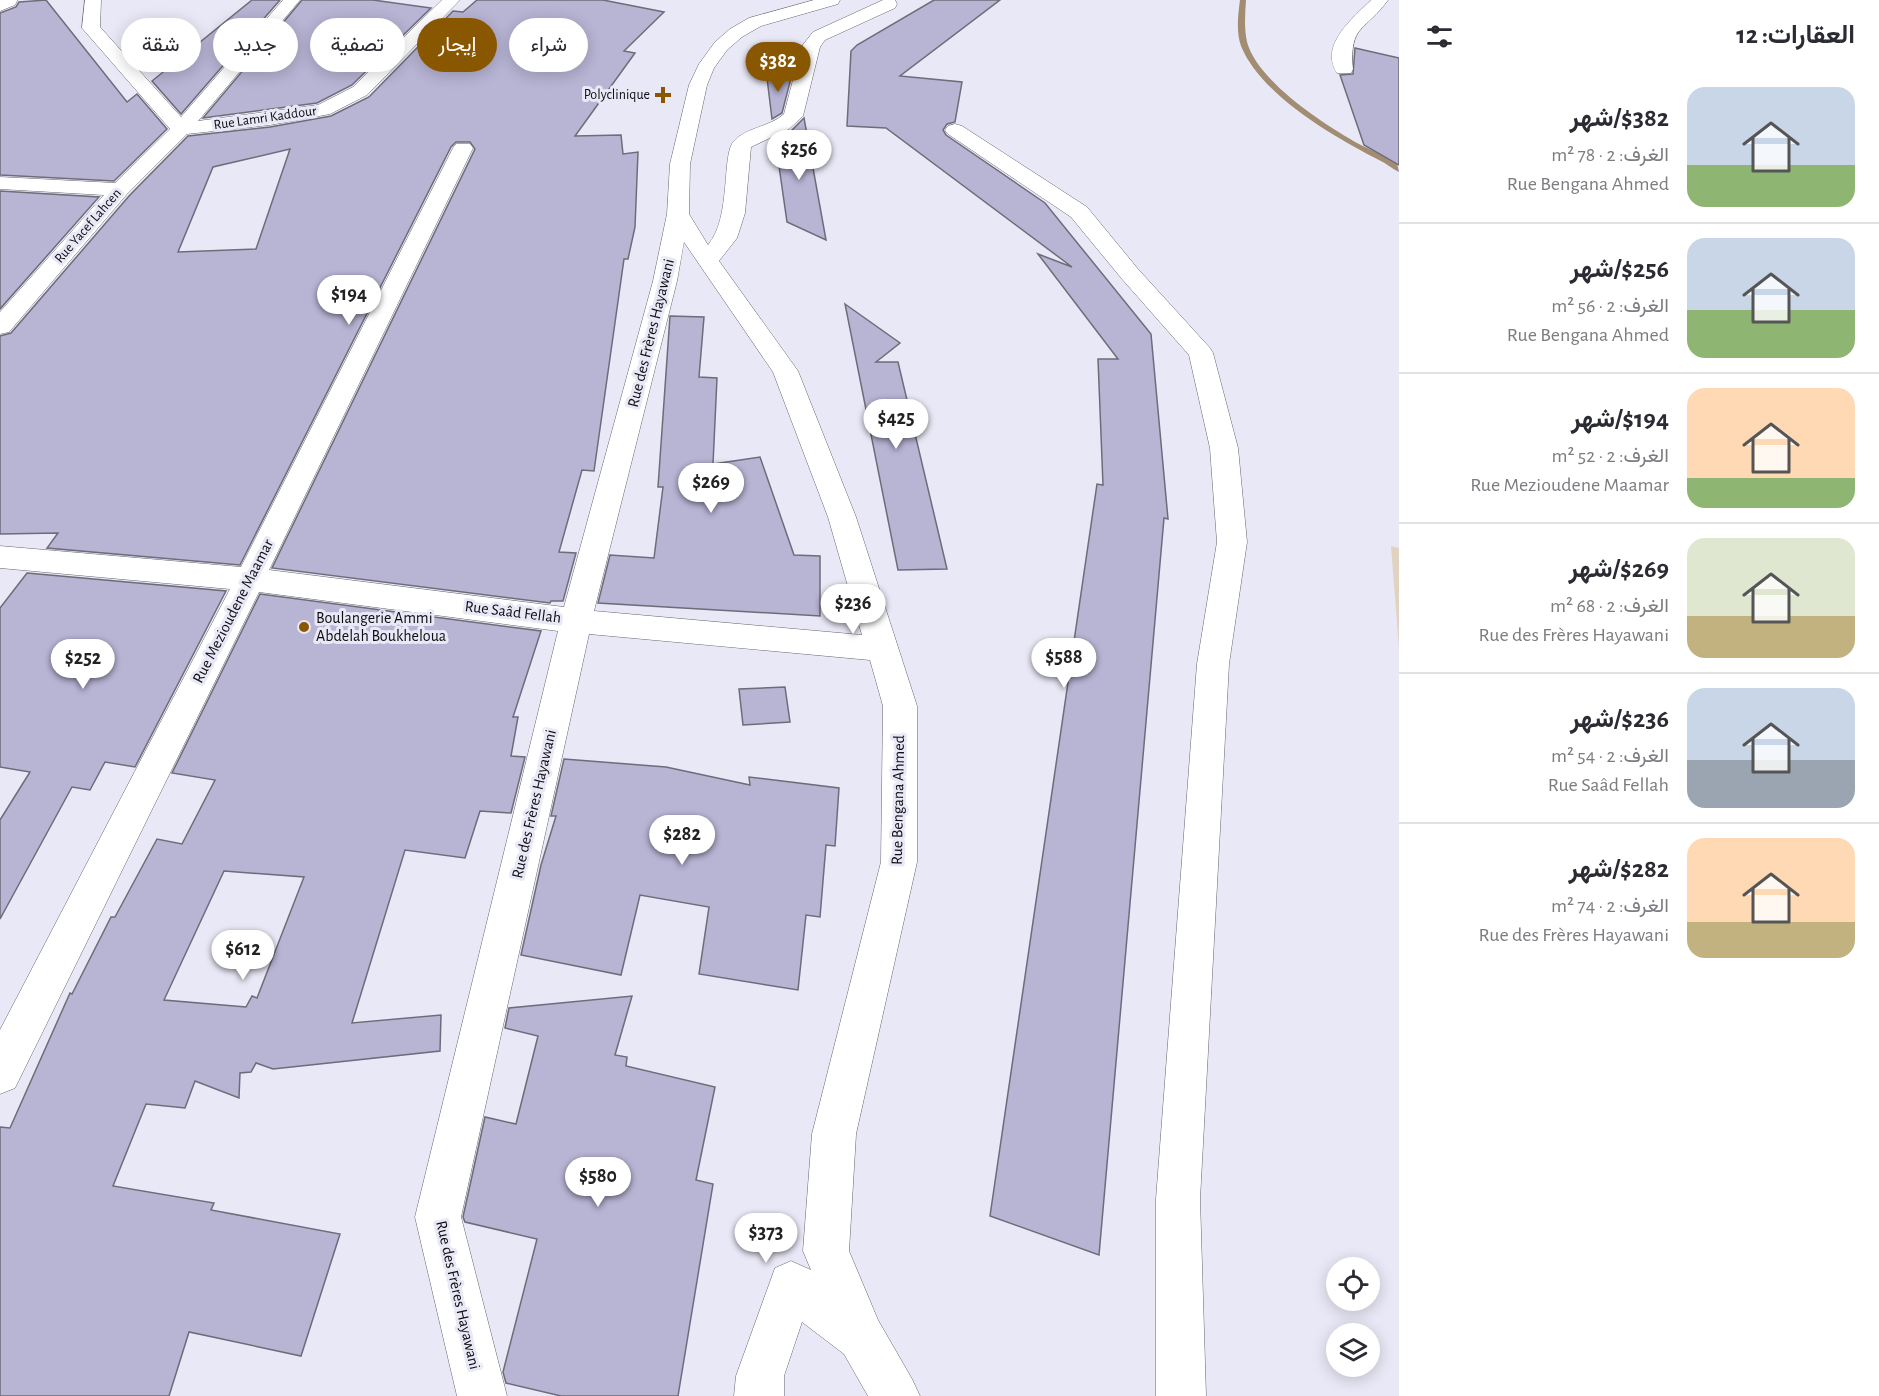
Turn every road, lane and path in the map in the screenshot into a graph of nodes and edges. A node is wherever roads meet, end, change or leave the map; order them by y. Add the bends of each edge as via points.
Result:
1 (93, 0) edge
2 (292, 0) edge
3 (452, 0) edge
4 (832, 0) edge
5 (1380, 0) edge
6 (889, 4) dead end
7 (1344, 69) dead end
8 (181, 129) junction
9 (955, 130) dead end
10 (463, 148) dead end
11 (0, 183) edge
12 (120, 190) junction
13 (678, 214) junction
14 (707, 261) junction
15 (0, 327) edge
16 (0, 557) edge
17 (250, 579) junction
18 (576, 621) junction
19 (883, 649) junction
20 (0, 1073) edge
21 (861, 1337) junction
22 (482, 1396) edge
23 (759, 1396) edge
24 (895, 1396) edge
25 (1181, 1396) edge

1 - 8 street via 91,28
2 - 8 street, Rue Yacef Lahcen
3 - 8 street, Rue Lamri Kaddour via 360,91 323,110
4 - 13 street via 755,22 721,46 705,68 680,164
5 - 7 street via 1347,34 1341,46
6 - 14 street via 819,36 811,46 793,116 787,123 756,134 741,145 734,213 726,238
8 - 12 street, Rue Yacef Lahcen
9 - 25 street via 1079,212 1201,353 1224,448 1232,542 1213,664 1178,1199
10 - 17 street, Rue Mezioudene Maamar
11 - 12 street
12 - 15 street, Rue Yacef Lahcen
13 - 14 street, Rue Bengana Ahmed
13 - 18 street, Rue des Frères Hayawani via 665,281
14 - 19 street, Rue Bengana Ahmed via 785,371 843,517
16 - 17 street, Rue Saâd Fellah
17 - 18 street, Rue Saâd Fellah
17 - 20 street, Rue Mezioudene Maamar
18 - 19 street, Rue Saâd Fellah
18 - 22 street, Rue des Frères Hayawani via 438,1217
19 - 21 street, Rue Bengana Ahmed via 900,706 899,862 834,1134 826,1251
21 - 23 street via 791,1284 760,1376
21 - 24 street, Rue Bengana Ahmed

